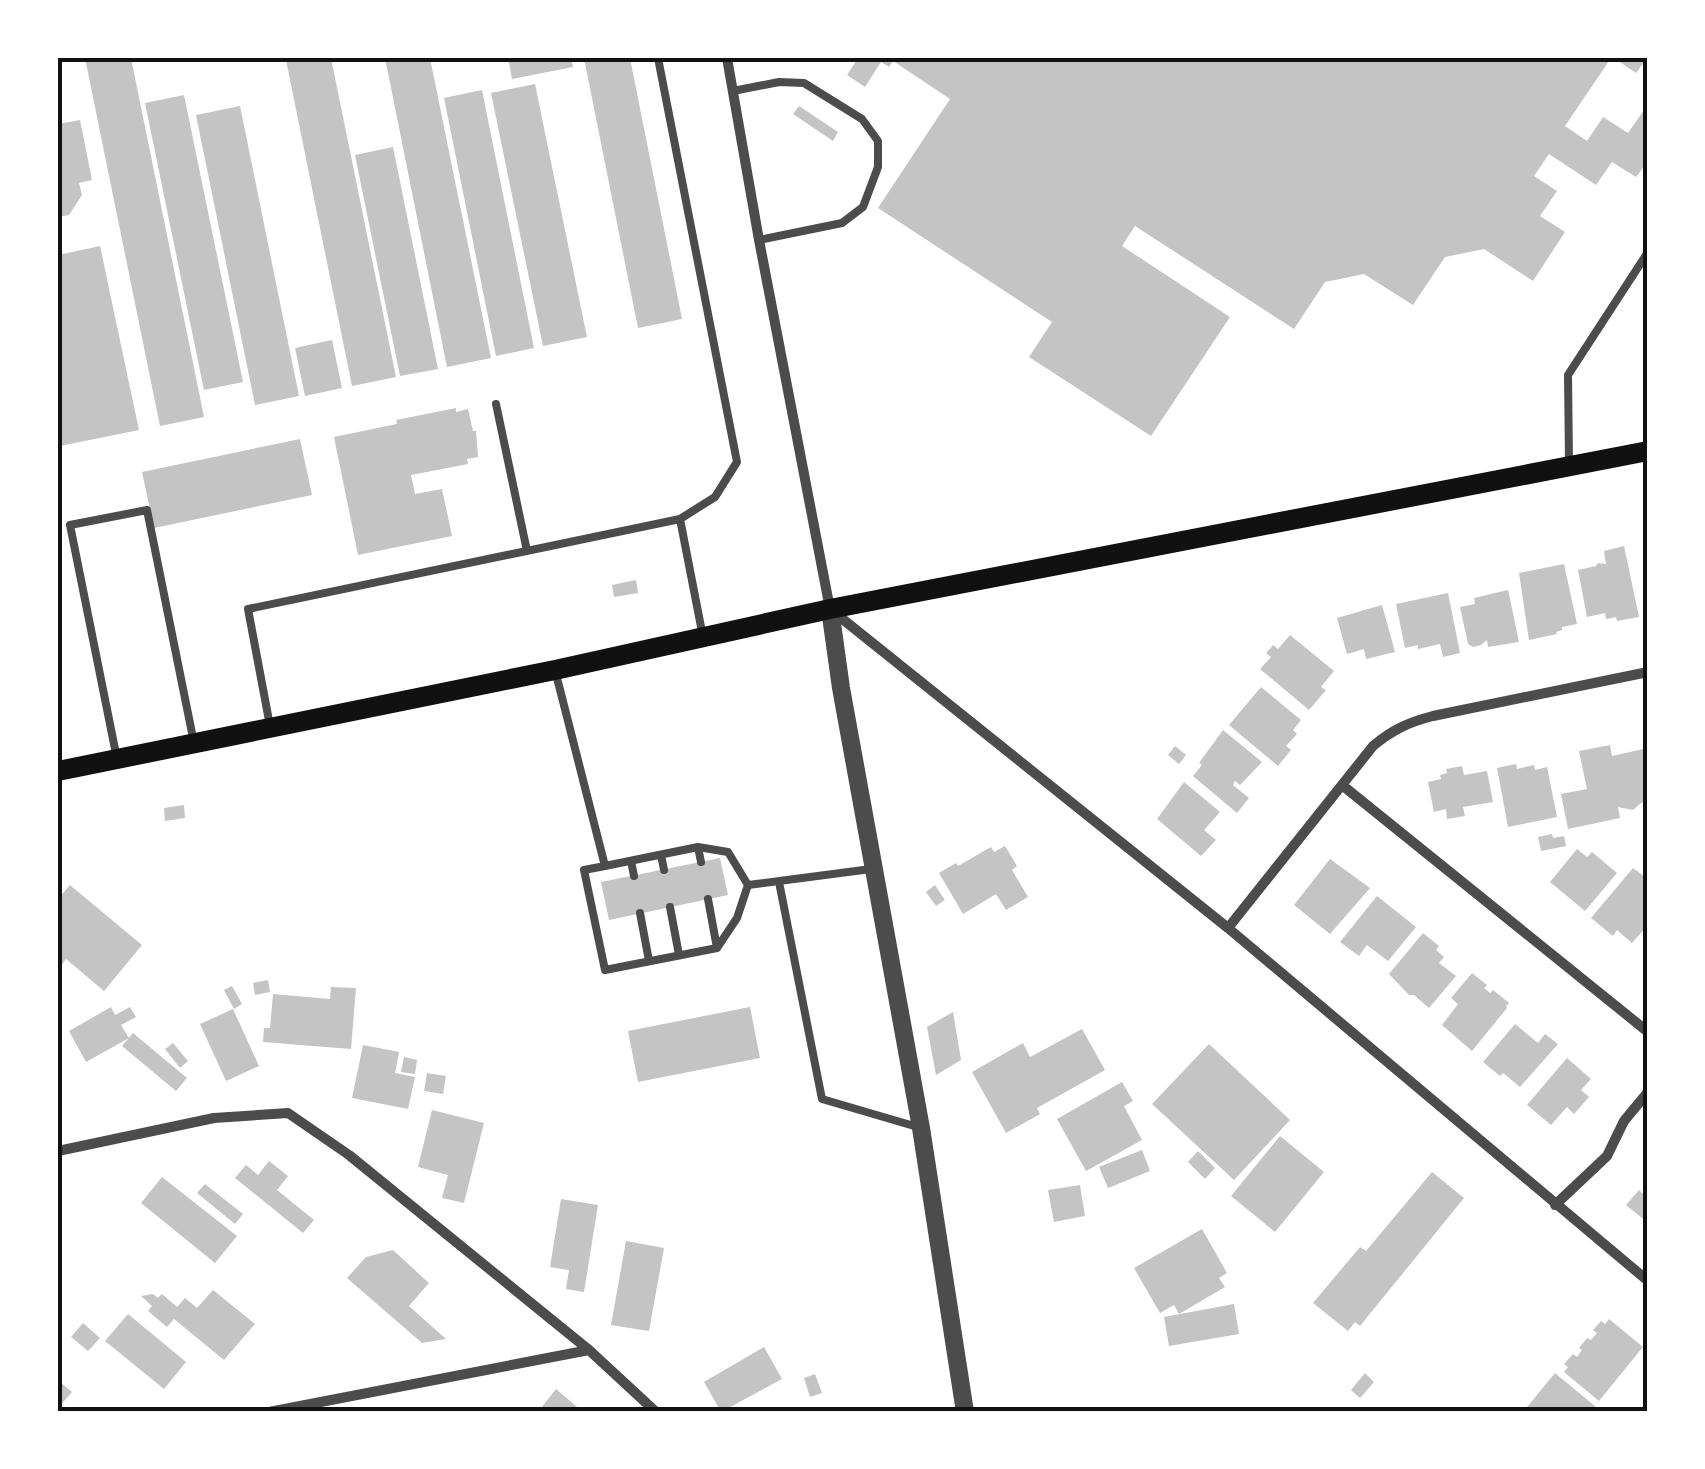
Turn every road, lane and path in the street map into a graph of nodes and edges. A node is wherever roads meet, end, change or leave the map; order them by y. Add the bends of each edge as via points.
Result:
1 (658, 58) edge
2 (727, 58) edge
3 (733, 91) junction
4 (759, 240) junction
5 (1648, 252) edge
6 (496, 404) dead end
7 (1648, 451) edge
8 (1570, 468) junction
9 (680, 518) junction
10 (70, 525) junction
11 (58, 528) edge
12 (527, 550) junction
13 (830, 610) junction
14 (703, 638) junction
15 (555, 670) junction
16 (1648, 672) edge
17 (270, 728) junction
18 (194, 744) junction
19 (117, 759) junction
20 (58, 771) edge
21 (1342, 785) junction
22 (698, 848) junction
23 (661, 854) junction
24 (631, 861) junction
25 (701, 862) dead end
26 (605, 866) junction
27 (874, 868) junction
28 (664, 870) dead end
29 (634, 876) dead end
30 (779, 882) junction
31 (748, 885) junction
32 (708, 899) dead end
33 (670, 907) dead end
34 (640, 914) dead end
35 (1228, 928) junction
36 (717, 948) junction
37 (679, 955) junction
38 (649, 961) junction
39 (1648, 1032) edge
40 (1648, 1092) edge
41 (921, 1128) junction
42 (58, 1151) edge
43 (1555, 1205) junction
44 (1648, 1282) edge
45 (589, 1350) junction
46 (269, 1412) edge
47 (656, 1412) edge
48 (965, 1412) edge

1 - 9 lane via 737,462 715,497
2 - 3 street
3 - 4 street
3 - 4 lane via 804,83 862,118 878,141 878,167 863,207 842,222
4 - 13 street
5 - 8 lane via 1568,375
6 - 12 lane
7 - 8 main road
8 - 13 main road
9 - 12 lane
9 - 14 lane
10 - 11 lane
10 - 18 lane via 148,510
10 - 19 lane
12 - 17 lane via 248,609
13 - 14 main road
13 - 27 street
13 - 35 street
14 - 15 main road
15 - 17 main road
15 - 26 lane
16 - 21 street via 1410,722 1374,746
17 - 18 main road
18 - 19 main road
19 - 20 main road
21 - 35 street
21 - 39 street
22 - 23 lane
22 - 25 lane
22 - 31 lane via 728,852
23 - 24 lane
23 - 28 lane
24 - 26 lane
24 - 29 lane
26 - 38 lane via 584,870 605,970
27 - 30 lane
27 - 41 street
30 - 31 lane
30 - 41 lane via 822,1098
31 - 36 lane
32 - 36 lane
33 - 37 lane
34 - 38 lane
35 - 43 street
36 - 37 lane
37 - 38 lane
40 - 43 street via 1608,1156
41 - 48 street
42 - 45 street via 214,1118 288,1113
43 - 44 street
45 - 46 street
45 - 47 street

